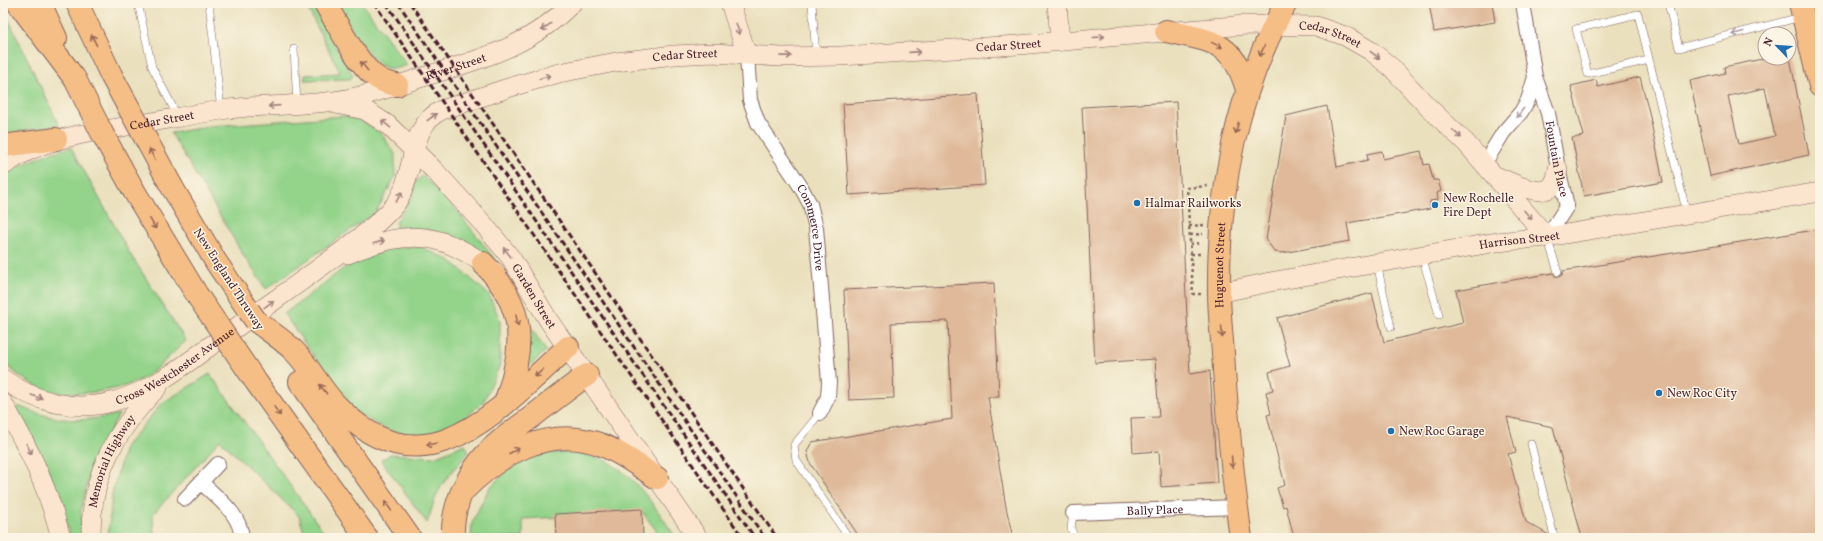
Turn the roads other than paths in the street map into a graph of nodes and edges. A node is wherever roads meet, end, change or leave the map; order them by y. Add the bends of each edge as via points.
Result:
1 (18, 3) edge
2 (40, 3) edge
3 (77, 3) edge
4 (138, 3) edge
5 (209, 3) edge
6 (325, 3) edge
7 (572, 3) edge
8 (730, 3) edge
9 (812, 3) edge
10 (1057, 3) edge
11 (1286, 3) edge
12 (1523, 3) edge
13 (1668, 3) edge
14 (1801, 10) edge
15 (1274, 25) junction
16 (1166, 31) junction
17 (1060, 41) junction
18 (294, 49) dead end
19 (746, 55) junction
20 (816, 56) junction
21 (1649, 60) junction
22 (1534, 77) junction
23 (75, 79) junction
24 (397, 85) junction
25 (1820, 86) edge
26 (1247, 90) junction
27 (327, 102) junction
28 (297, 104) junction
29 (221, 110) junction
30 (178, 118) junction
31 (56, 139) junction
32 (3, 146) edge
33 (415, 150) junction
34 (3, 166) edge
35 (1488, 169) junction
36 (1558, 169) junction
37 (1820, 192) edge
38 (1687, 214) junction
39 (1547, 237) junction
40 (1422, 255) junction
41 (330, 261) junction
42 (483, 263) junction
43 (1377, 263) junction
44 (1558, 272) dead end
45 (1212, 293) junction
46 (1439, 315) dead end
47 (549, 321) junction
48 (1391, 327) dead end
49 (568, 347) junction
50 (290, 355) junction
51 (587, 375) junction
52 (169, 376) junction
53 (3, 379) edge
54 (3, 403) edge
55 (505, 404) junction
56 (820, 413) joint
57 (1531, 444) dead end
58 (218, 464) dead end
59 (657, 478) junction
60 (201, 482) junction
61 (462, 492) junction
62 (185, 499) dead end
63 (1237, 507) junction
64 (1073, 513) joint
65 (1554, 536) dead end
66 (61, 538) edge
67 (91, 538) edge
68 (242, 538) edge
69 (367, 538) edge
70 (410, 538) edge
71 (453, 538) edge
72 (698, 538) edge
73 (849, 538) edge
74 (1076, 538) edge
75 (1241, 538) edge

1 - 23 main road
2 - 23 main road
50 -> 3 main road, New England Thruway, bridge via 256,321 223,272 172,187
4 - 30 lane via 152,67
5 - 29 lane
24 -> 6 main road via 378,79 370,73
7 -> 24 main road, River Street via 548,26 516,46
8 -> 19 main road
9 - 20 lane
10 - 17 main road
11 - 15 main road, Huguenot Street
12 - 22 street, Fountain Place
14 -> 13 lane via 1679,48
14 - 25 main road
15 - 16 main road, Cedar Street
15 -> 26 main road, Huguenot Street
15 -> 35 main road, Cedar Street via 1320,27 1345,36 1371,51 1392,68
17 -> 16 main road, Cedar Street
16 -> 26 main road via 1209,40 1224,48 1242,72
20 -> 17 main road, Cedar Street via 899,53
18 - 28 lane
19 -> 20 main road, Cedar Street
33 -> 19 main road, Cedar Street via 424,123 438,112 534,80 584,67 647,58 712,53
19 - 56 street, Commerce Drive via 750,100 758,122 810,204 816,228 829,382 828,397
21 - 21 lane via 1638,14 1576,29 1588,74
21 - 38 lane
22 -> 35 street, Fountain Place via 1528,100 1503,133
22 - 36 street, Fountain Place via 1548,113
23 -> 69 main road, bridge via 134,190 197,295
24 - 27 main road, River Street
26 -> 45 main road, Huguenot Street via 1231,150
27 - 28 main road, Cedar Street
33 -> 27 main road, Garden Street via 373,115 357,108
28 -> 29 main road, Cedar Street
29 - 30 main road, Cedar Street
30 - 31 main road, Cedar Street
31 - 32 main road
31 - 34 main road, Cedar Street via 22,154
41 -> 33 main road, Cross Westchester Avenue via 378,222 397,201 405,187
47 -> 33 main road, Garden Street via 511,258 475,214
35 - 36 main road via 1539,191 1551,188
35 -> 39 main road, Cedar Street
36 - 39 street, Fountain Place via 1567,206
37 - 38 main road, Harrison Street
38 - 39 main road, Harrison Street
39 - 40 main road, Harrison Street via 1496,242
39 - 44 lane
40 - 43 main road, Harrison Street
40 - 46 lane
41 -> 42 main road, Cross Westchester Avenue via 382,241 408,236 447,243
52 -> 41 main road, Cross Westchester Avenue
42 - 47 main road, Cross Westchester Avenue
42 -> 55 main road via 494,273 505,290 518,325 518,358
43 - 45 main road, Harrison Street
43 - 48 lane
45 -> 63 main road, Huguenot Street via 1226,394
47 - 49 main road, Garden Street
49 - 51 main road, Garden Street
49 -> 55 main road
55 -> 50 main road via 456,438 438,444 405,446 374,437 360,428
70 -> 50 main road, New England Thruway
51 - 59 main road, Garden Street
51 - 61 main road via 493,447 476,468
53 -> 52 main road, Cross Westchester Avenue via 38,398 82,406 97,405 125,397 155,385
52 - 67 main road, Memorial Highway via 135,412 110,450 94,497
54 -> 66 main road via 35,461 48,491
56 - 73 lane via 794,445 796,460
57 - 65 lane
58 - 60 street
61 -> 59 main road via 488,468 515,451 556,439 586,440 601,444
59 - 72 main road, Garden Street
60 - 62 street
60 - 68 street via 234,514
61 - 71 main road via 453,520
63 - 64 street, Bally Place
63 - 75 main road, Huguenot Street
64 - 74 lane via 1071,528

